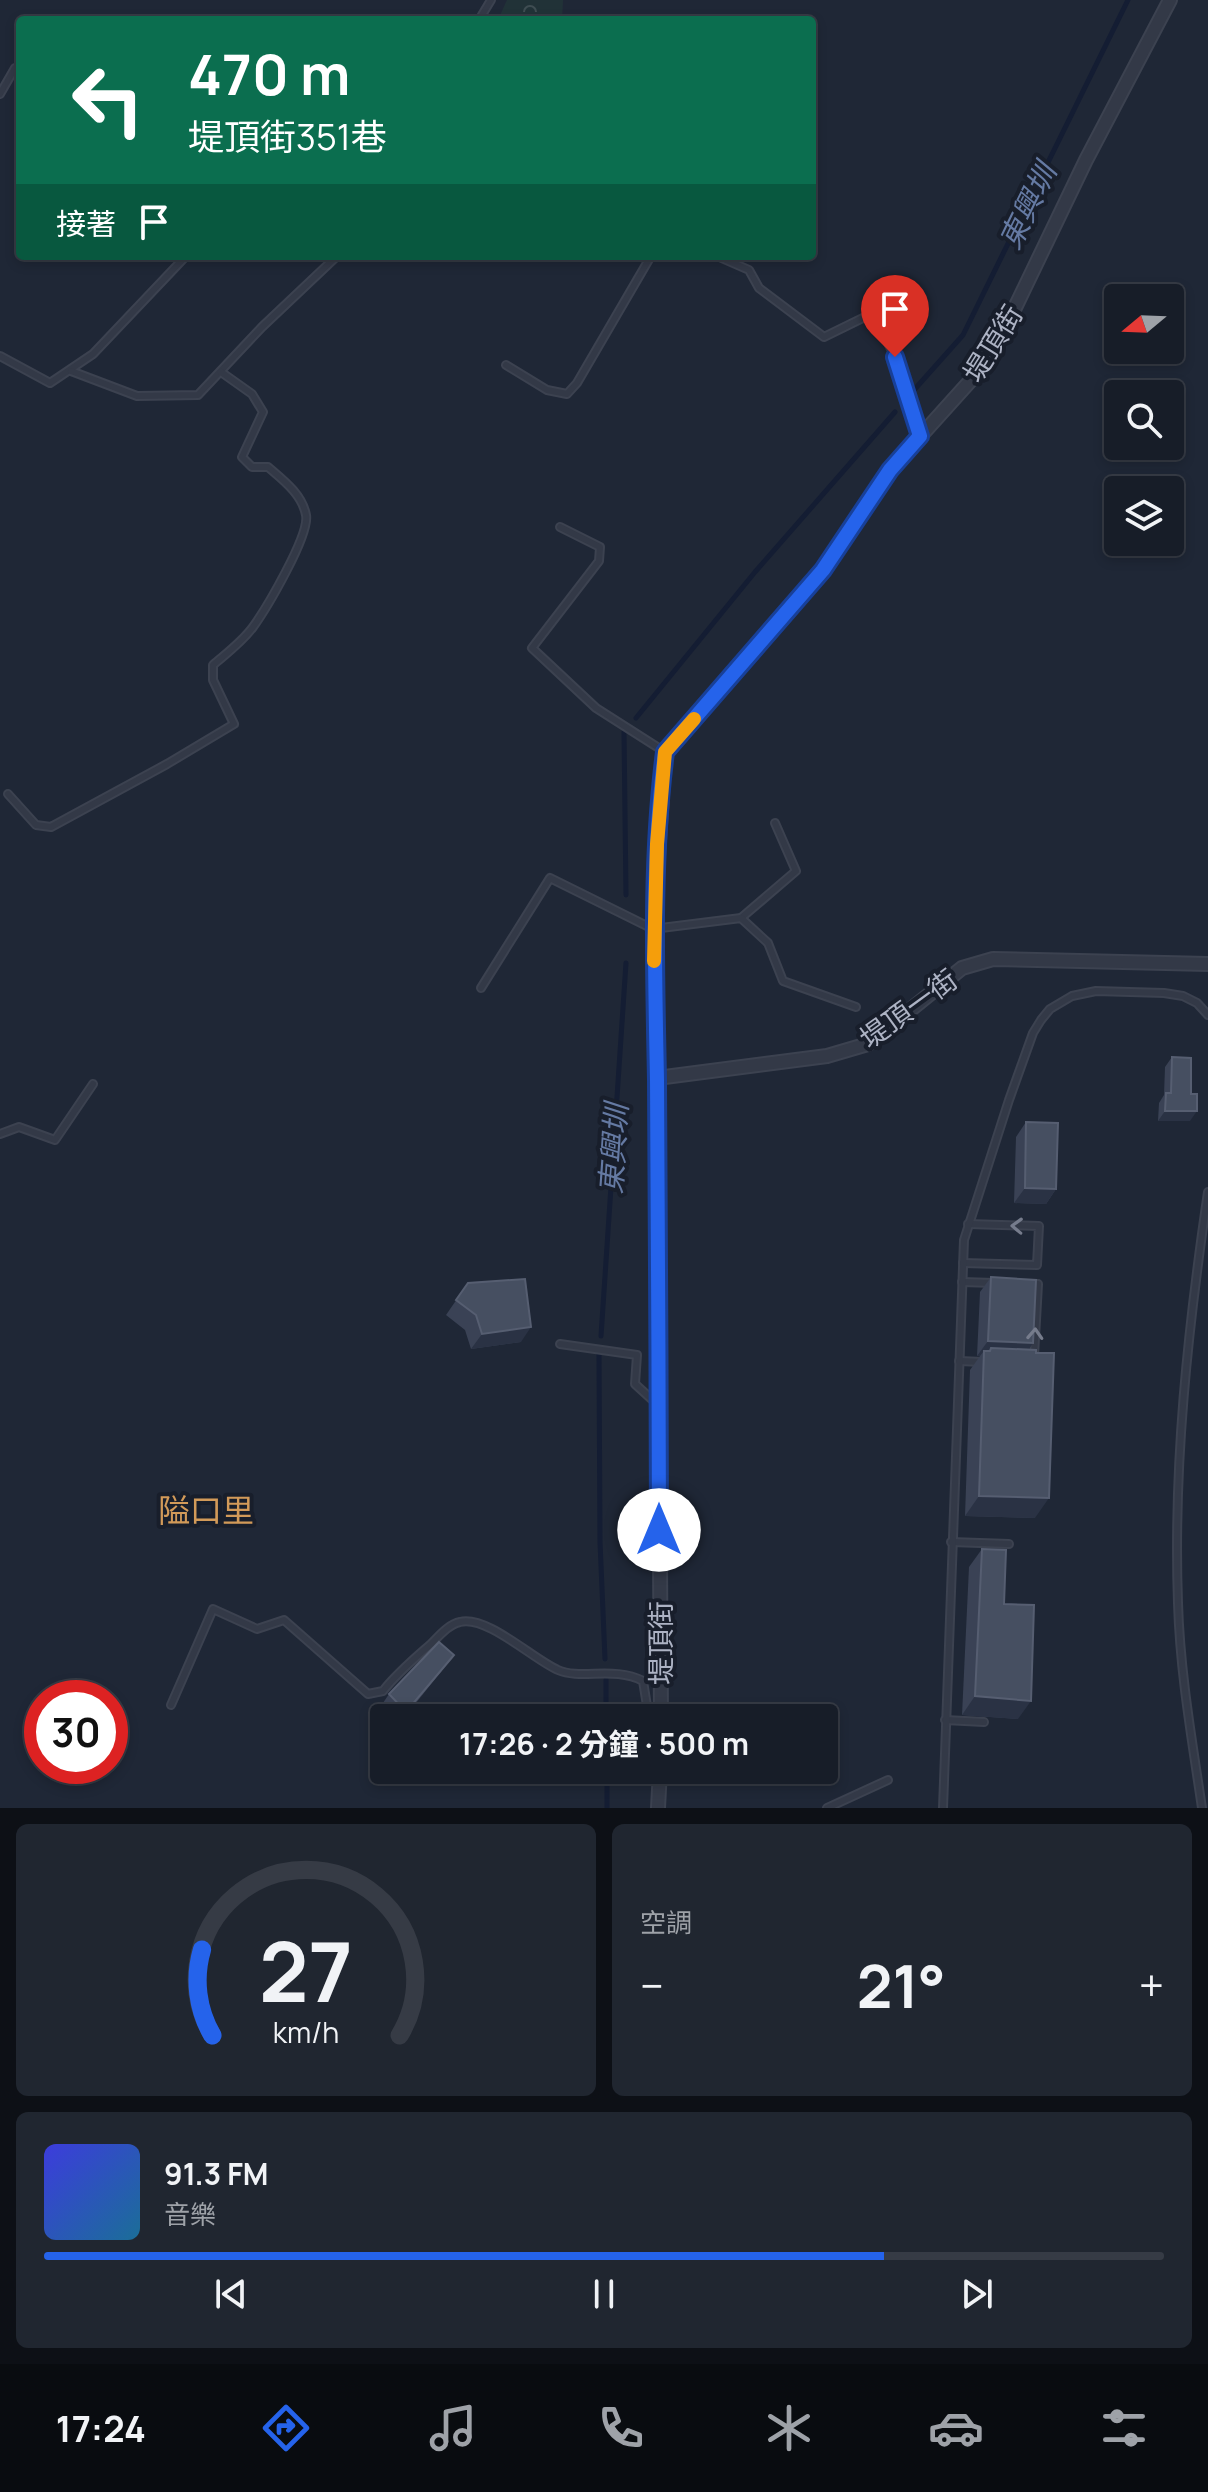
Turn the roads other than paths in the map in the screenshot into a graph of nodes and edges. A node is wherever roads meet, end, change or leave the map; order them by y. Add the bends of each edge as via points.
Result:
1 (1170, 0) edge
2 (15, 68) dead end
3 (0, 94) edge
4 (182, 260) edge
5 (333, 260) edge
6 (649, 260) edge
7 (726, 260) edge
8 (0, 356) edge
9 (506, 365) dead end
10 (71, 371) junction
11 (221, 372) junction
12 (920, 436) junction
13 (560, 527) dead end
14 (665, 752) junction
15 (8, 794) dead end
16 (775, 823) dead end
17 (741, 918) junction
18 (653, 929) junction
19 (1208, 964) edge
20 (481, 988) dead end
21 (856, 1007) dead end
22 (1208, 1015) edge
23 (657, 1078) junction
24 (93, 1084) dead end
25 (0, 1134) edge
26 (1208, 1192) edge
27 (968, 1224) junction
28 (963, 1263) junction
29 (962, 1282) junction
30 (1007, 1283) edge
31 (1023, 1284) edge
32 (560, 1344) dead end
33 (959, 1361) junction
34 (989, 1363) edge
35 (1034, 1364) edge
36 (658, 1405) junction
37 (951, 1542) junction
38 (1009, 1544) dead end
39 (647, 1704) edge
40 (661, 1704) edge
41 (171, 1705) dead end
42 (945, 1720) junction
43 (984, 1722) dead end
44 (888, 1780) dead end
45 (659, 1784) edge
46 (658, 1808) edge
47 (827, 1808) edge
48 (943, 1808) edge
49 (1202, 1808) edge

1 - 12 street, 堤頂街 via 981,369
2 - 3 lane
4 - 10 lane
5 - 11 lane
6 - 9 lane via 567,394 547,390
7 - 12 lane via 749,270 759,288 824,337 873,313 895,357
8 - 10 lane via 50,383
10 - 11 lane via 137,396 198,395
11 - 15 lane via 252,394 263,412 242,457 252,467 268,467 294,489 306,516 304,533 276,591 254,626 213,665 213,680 234,724 51,827 36,825
12 - 14 street, 堤頂街 via 890,470 823,570
13 - 14 lane via 600,547 599,561 532,648 596,708
14 - 18 street, 堤頂街
16 - 17 lane via 796,871
17 - 18 lane
17 - 21 lane via 768,943 783,981
18 - 20 lane via 550,878
18 - 23 street, 堤頂街
19 - 23 street, 堤頂一街 via 993,959 962,968 868,1044 827,1056
22 - 27 lane via 1197,1003 1164,993 1083,992 1050,1009 1033,1033
23 - 36 street, 堤頂街
24 - 25 lane via 55,1140 19,1127
26 - 49 lane via 1187,1350 1178,1587 1181,1662
27 - 28 lane
28 -> 27 lane via 1037,1265 1039,1226
28 - 29 lane
29 - 30 lane
29 - 33 lane
35 -> 31 lane via 1038,1284
32 - 36 lane via 637,1355 635,1384
33 - 34 lane
33 - 37 lane
36 - 40 street, 堤頂街
37 - 38 lane
37 - 42 lane
39 - 41 lane via 643,1681 623,1674 560,1671 471,1621 448,1628 383,1691 368,1694 284,1620 257,1629 213,1609
42 - 43 lane
42 - 48 lane
44 - 47 lane
45 - 46 street

